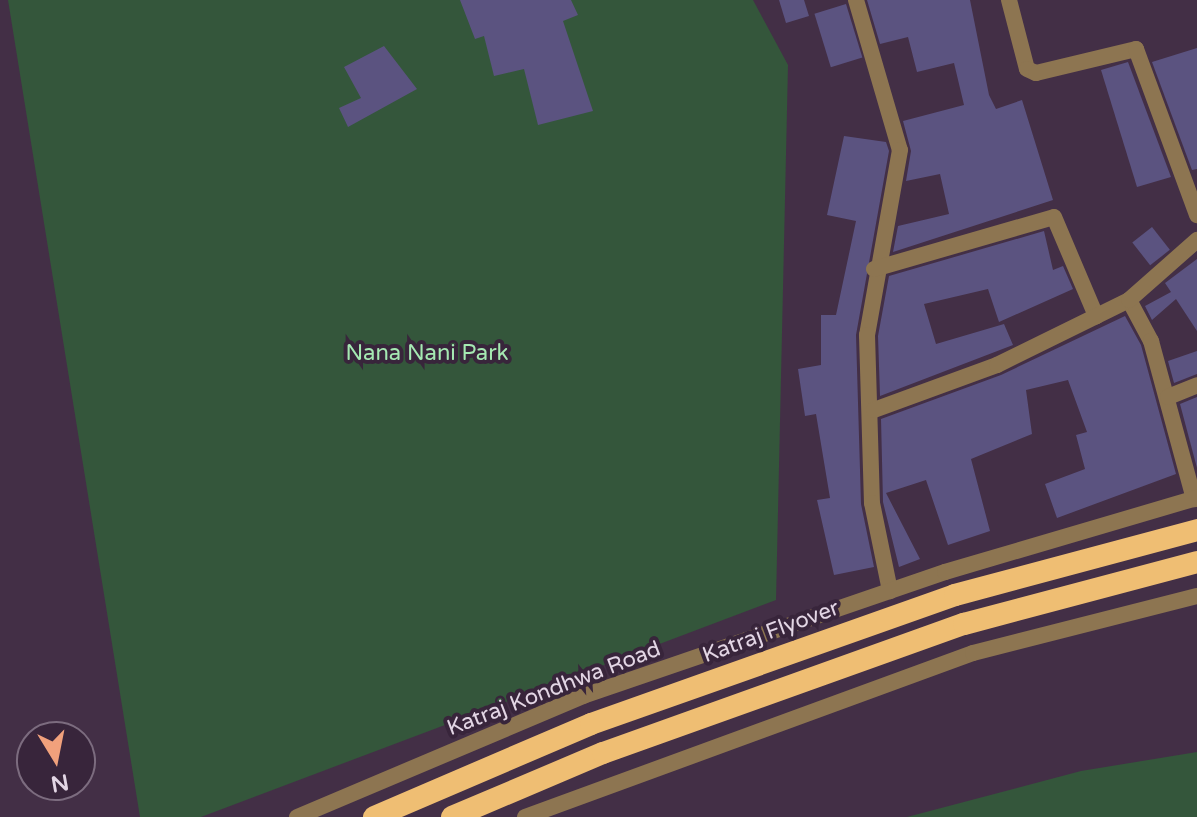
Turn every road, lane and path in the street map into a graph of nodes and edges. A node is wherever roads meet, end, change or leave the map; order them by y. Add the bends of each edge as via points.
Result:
1 (856, 0) edge
2 (1009, 0) edge
3 (1197, 215) edge
4 (1197, 240) edge
5 (874, 269) junction
6 (1129, 300) junction
7 (1096, 316) junction
8 (1197, 385) edge
9 (1168, 397) junction
10 (874, 410) junction
11 (1196, 498) edge
12 (1197, 530) edge
13 (1197, 562) edge
14 (890, 591) junction
15 (1197, 596) edge
16 (297, 817) edge
17 (374, 817) edge
18 (452, 817) edge
19 (525, 817) edge

1 - 5 street via 900,150 894,208
2 - 3 street via 1027,69 1036,73 1136,49
4 - 6 street
5 - 7 street via 1049,216 1058,221
5 - 10 street via 867,335
6 - 7 street
6 - 9 street
7 - 10 street via 997,365
8 - 9 street
9 - 11 street
10 - 14 street via 872,503
11 - 14 street, Katraj Kondhwa Road
12 - 17 highway, Katraj Flyover via 955,595 591,724
13 - 18 highway via 964,624 603,753
14 - 16 street, Katraj Kondhwa Road via 583,696
15 - 19 street via 973,653

